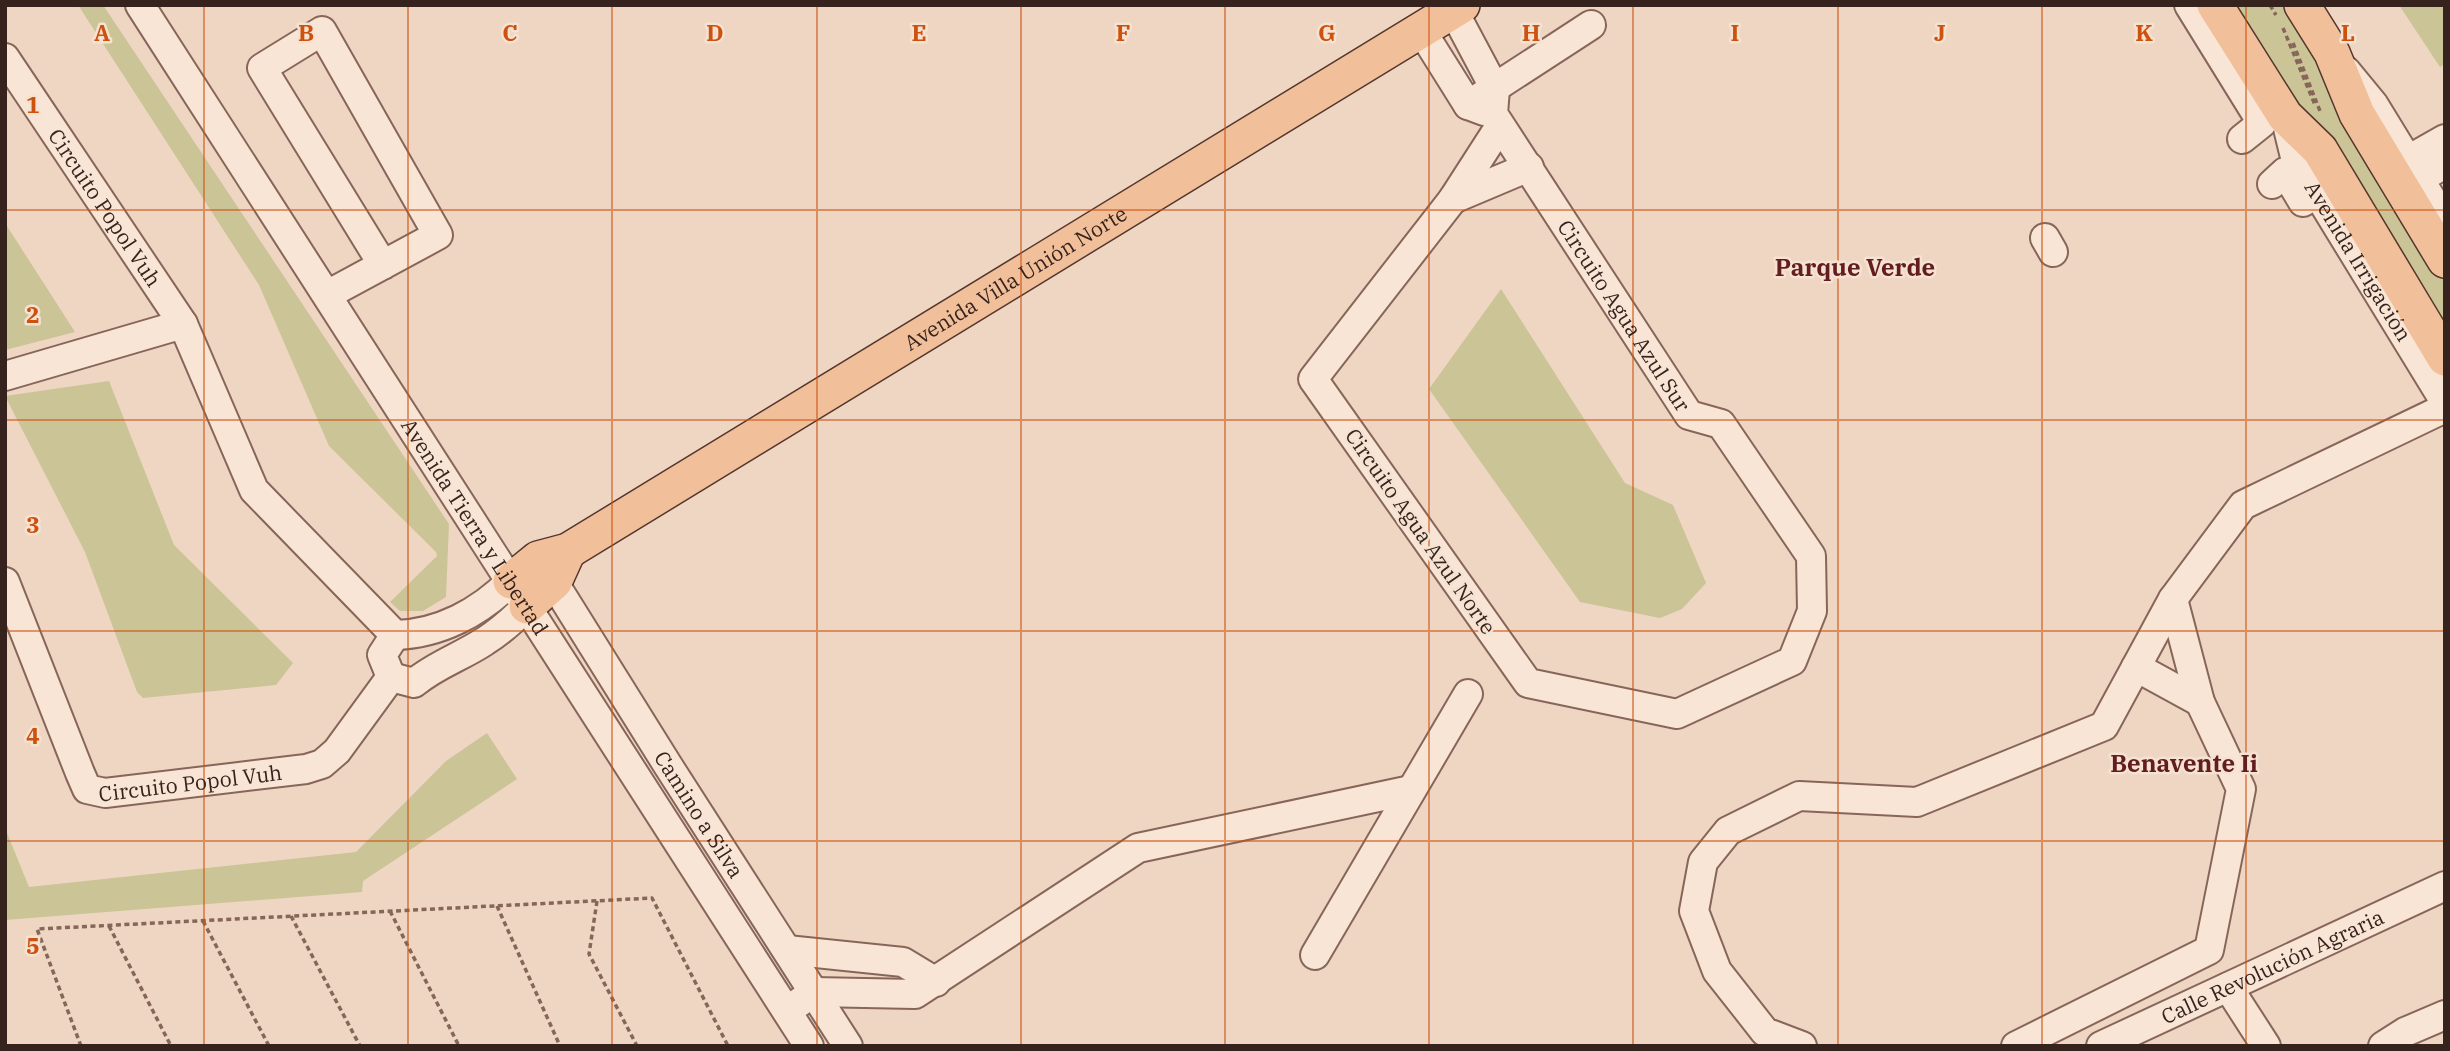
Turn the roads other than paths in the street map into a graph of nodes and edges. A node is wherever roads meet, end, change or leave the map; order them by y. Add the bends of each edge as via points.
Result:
1 (140, 5) edge
2 (2173, 5) edge
3 (2189, 5) edge
4 (2215, 5) edge
5 (2302, 5) edge
6 (1458, 8) edge
7 (1591, 25) dead end
8 (1421, 30) junction
9 (2332, 53) junction
10 (5, 58) edge
11 (1489, 109) junction
12 (2285, 116) junction
13 (2445, 139) edge
14 (2445, 164) edge
15 (1529, 167) junction
16 (2414, 169) junction
17 (2272, 184) dead end
18 (1454, 199) junction
19 (2445, 221) edge
20 (2445, 260) edge
21 (383, 264) junction
22 (327, 295) junction
23 (183, 324) junction
24 (2445, 358) edge
25 (5, 376) edge
26 (2440, 408) edge
27 (553, 564) junction
28 (5, 582) edge
29 (519, 594) junction
30 (2173, 599) junction
31 (408, 635) junction
32 (2136, 667) junction
33 (432, 668) junction
34 (391, 677) junction
35 (1528, 683) joint
36 (1468, 694) dead end
37 (2200, 702) junction
38 (667, 764) junction
39 (639, 781) junction
40 (1411, 790) junction
41 (2445, 886) edge
42 (757, 905) junction
43 (730, 924) junction
44 (787, 950) junction
45 (1315, 956) dead end
46 (936, 982) junction
47 (2228, 987) junction
48 (814, 992) junction
49 (787, 1011) junction
50 (2445, 1015) edge
51 (2400, 1041) edge
52 (809, 1046) edge
53 (848, 1046) edge
54 (1802, 1046) edge
55 (2017, 1046) edge
56 (2101, 1046) edge
57 (2266, 1046) edge

1 - 22 street, Avenida Tierra y Libertad
2 - 3 street via 2244,123
4 - 12 main road, Avenida Irrigación
5 - 9 main road
6 - 8 main road, Avenida Villa Unión Norte
6 - 11 street, Circuito Agua Azul Sur
7 - 11 street
8 - 11 street, Circuito Agua Azul Sur
8 - 27 main road, Avenida Villa Unión Norte
9 - 16 street via 2374,105
9 - 20 main road via 2357,114
10 - 23 street, Circuito Popol Vuh
11 - 15 street, Circuito Agua Azul Sur
11 - 18 street
12 - 24 main road, Avenida Irrigación via 2320,150
12 - 26 street, Avenida Irrigación via 2295,157
13 - 16 street
14 - 16 street
15 - 18 street
15 - 35 street, Circuito Agua Azul Sur via 1689,415 1721,424 1811,556 1812,611 1792,661 1676,714
16 - 19 street
17 - 26 street via 2285,172
18 - 35 street, Circuito Agua Azul Norte via 1313,379
21 - 21 street via 262,68 322,31 438,235
21 - 22 street
22 - 29 street, Avenida Tierra y Libertad
23 - 25 street
23 - 31 street, Circuito Popol Vuh via 254,490
26 - 30 street via 2243,505
27 - 29 main road, Avenida Villa Unión Norte
27 - 38 street, Camino a Silva
28 - 34 street, Circuito Popol Vuh via 87,789 105,793 322,764 337,751
29 - 31 street via 493,599 464,617
29 - 33 street via 511,622
29 - 39 street, Avenida Tierra y Libertad
30 - 32 street
30 - 37 street
31 - 33 street, Circuito Popol Vuh via 433,649
31 - 34 street via 382,655
32 - 37 street
32 - 54 street via 2104,726 1917,802 1799,796 1728,831 1703,862 1694,911 1717,971 1765,1032
33 - 34 street via 414,683
36 - 40 street
37 - 55 street via 2241,789 2210,950
38 - 39 street
38 - 42 street, Camino a Silva
39 - 43 street, Avenida Tierra y Libertad
40 - 45 street
40 - 46 street via 1138,848
41 - 47 street, Calle Revolución Agraria
42 - 43 street
42 - 44 street, Camino a Silva
43 - 49 street, Avenida Tierra y Libertad
44 - 46 street via 902,962
44 - 48 street, Camino a Silva
46 - 48 street via 915,994
47 - 56 street, Calle Revolución Agraria
47 - 57 street
48 - 49 street
48 - 53 street, Camino a Silva
49 - 52 street, Avenida Tierra y Libertad
50 - 51 street

